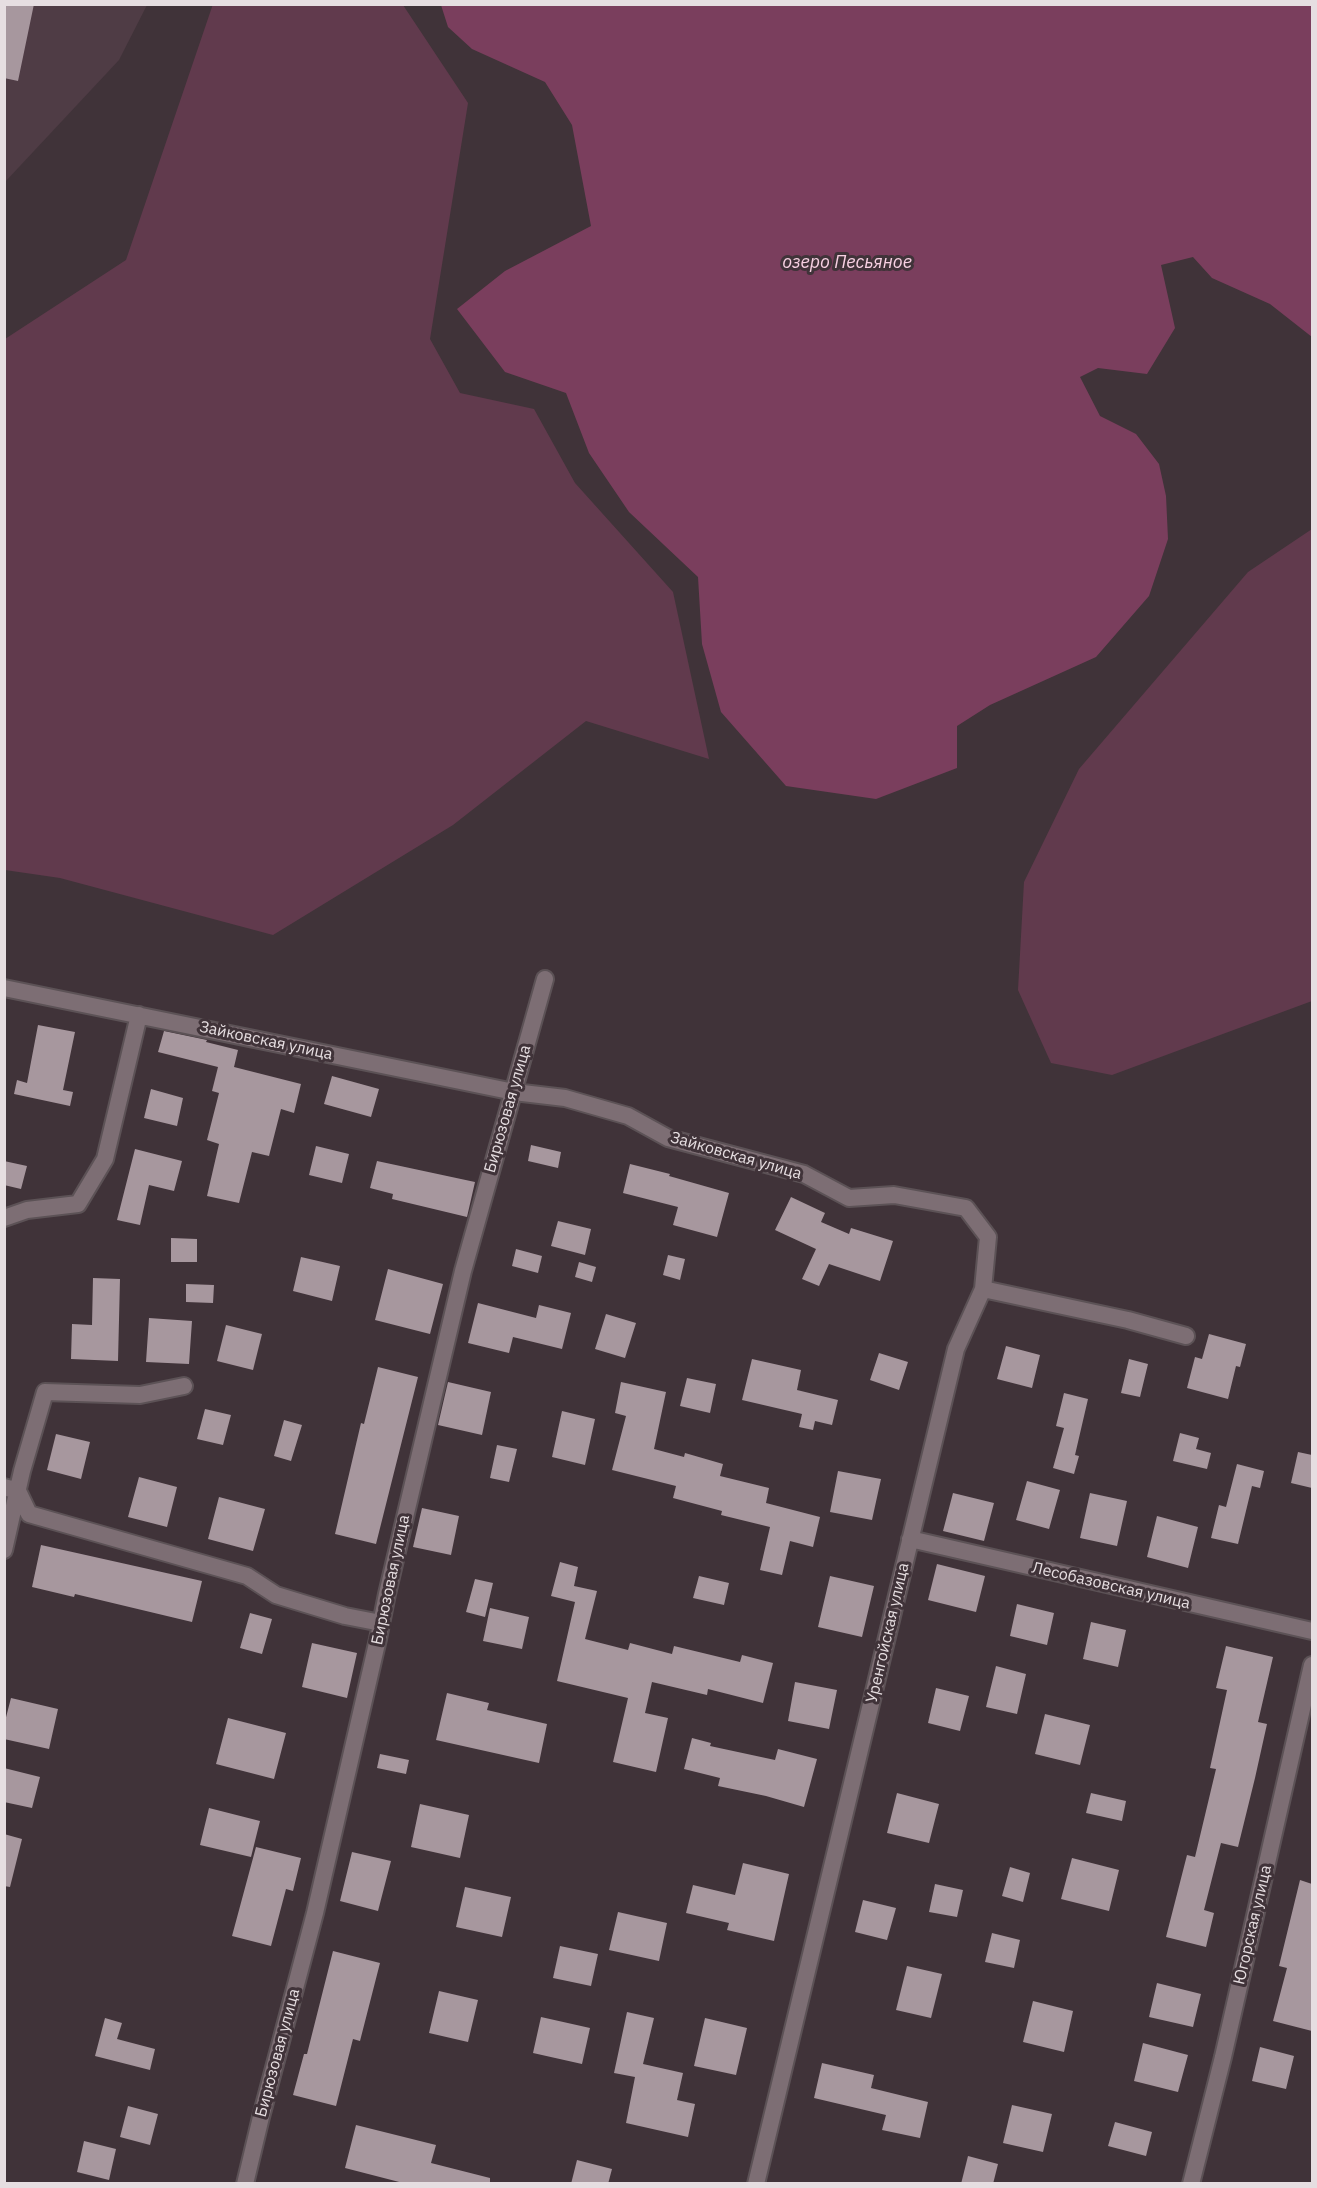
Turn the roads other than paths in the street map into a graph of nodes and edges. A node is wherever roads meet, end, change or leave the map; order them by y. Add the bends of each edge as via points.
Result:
1 (545, 979) dead end
2 (4, 988) edge
3 (139, 1015) junction
4 (514, 1092) junction
5 (4, 1218) edge
6 (984, 1289) junction
7 (1186, 1335) dead end
8 (184, 1386) dead end
9 (11, 1489) edge
10 (910, 1539) junction
11 (4, 1550) edge
12 (381, 1623) junction
13 (1312, 1631) edge
14 (1312, 1665) edge
15 (245, 2184) edge
16 (756, 2184) edge
17 (1191, 2184) edge

1 - 4 street, Бирюзовая улица
2 - 3 street, Зайковская улица
3 - 4 street, Зайковская улица
3 - 5 street via 105,1159 78,1204 27,1210
4 - 6 street, Зайковская улица via 565,1098 628,1116 668,1138 804,1174 849,1198 894,1195 966,1208 988,1237
4 - 12 street, Бирюзовая улица via 460,1282
6 - 7 street
6 - 10 street, Уренгойская улица via 956,1349
8 - 9 street via 140,1395 45,1392
9 - 11 street
9 - 12 street via 29,1514 247,1576 276,1594
10 - 13 street, Лесобазовская улица
10 - 16 street, Уренгойская улица
12 - 15 street, Бирюзовая улица via 315,1913
14 - 17 street, Югорская улица

